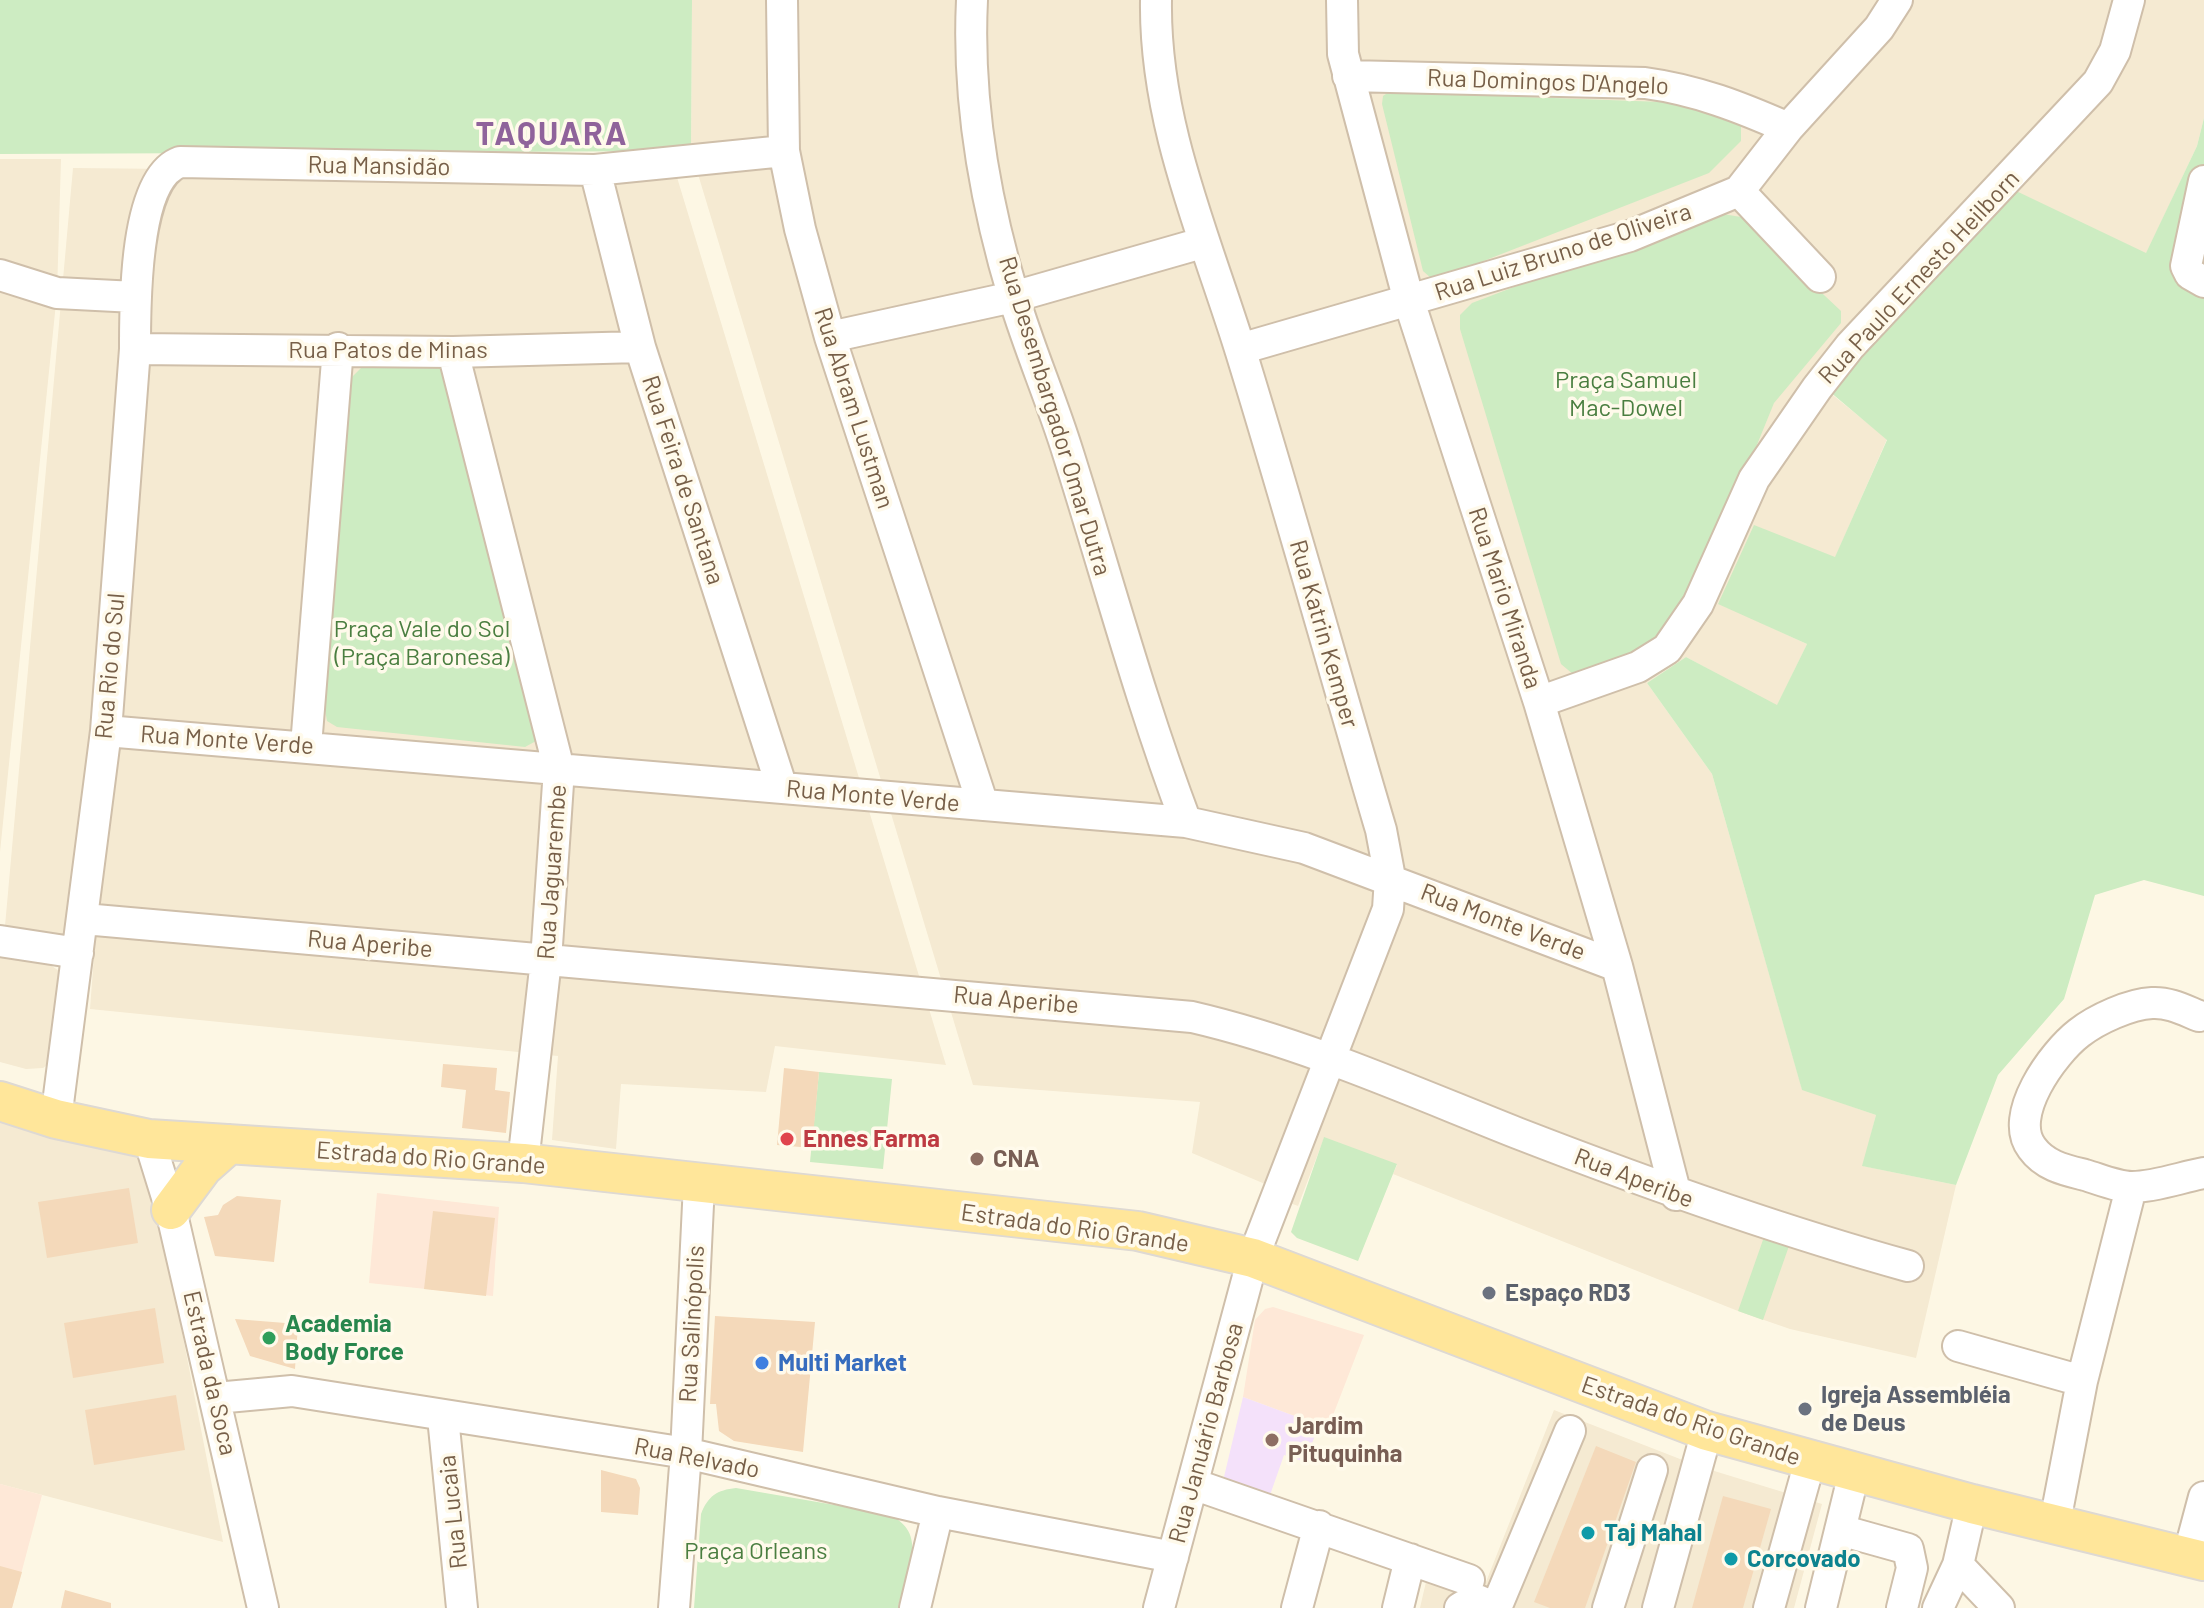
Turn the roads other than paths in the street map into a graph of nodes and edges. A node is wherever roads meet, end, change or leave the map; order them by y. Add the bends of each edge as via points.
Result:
1 (782, 0) edge
2 (972, 0) edge
3 (1156, 0) edge
4 (1342, 0) edge
5 (1897, 0) edge
6 (2129, 0) edge
7 (1348, 76) junction
8 (1788, 128) junction
9 (784, 151) junction
10 (595, 170) junction
11 (2204, 181) edge
12 (1739, 191) junction
13 (147, 211) joint
14 (1202, 243) junction
15 (0, 275) edge
16 (1820, 277) dead end
17 (2204, 282) edge
18 (135, 297) junction
19 (1013, 297) junction
20 (1409, 301) junction
21 (830, 337) junction
22 (640, 347) junction
23 (338, 348) junction
24 (135, 349) junction
25 (1240, 349) junction
26 (453, 352) junction
27 (1539, 702) junction
28 (106, 731) junction
29 (306, 746) junction
30 (559, 769) junction
31 (782, 788) junction
32 (983, 805) junction
33 (1186, 822) junction
34 (1390, 878) junction
35 (84, 919) junction
36 (0, 941) edge
37 (78, 953) junction
38 (546, 960) junction
39 (1617, 966) junction
40 (2199, 1016) dead end
41 (1328, 1059) junction
42 (0, 1101) edge
43 (56, 1119) junction
44 (149, 1139) junction
45 (229, 1144) junction
46 (523, 1163) junction
47 (2204, 1173) edge
48 (699, 1184) junction
49 (2131, 1188) junction
50 (1676, 1195) junction
51 (171, 1210) junction
52 (1253, 1258) junction
53 (1908, 1266) dead end
54 (1958, 1346) dead end
55 (2082, 1381) junction
56 (216, 1398) junction
57 (443, 1417) junction
58 (1570, 1431) dead end
59 (1707, 1431) junction
60 (686, 1453) junction
61 (1810, 1461) junction
62 (1652, 1470) dead end
63 (1854, 1473) junction
64 (1193, 1484) junction
65 (2204, 1497) edge
66 (1972, 1504) junction
67 (938, 1512) junction
68 (2055, 1522) junction
69 (1319, 1526) junction
70 (1840, 1530) junction
71 (1173, 1557) junction
72 (1410, 1559) junction
73 (2196, 1559) edge
74 (1958, 1565) junction
75 (1464, 1594) edge
76 (1509, 1604) edge
77 (263, 1608) edge
78 (462, 1608) edge
79 (674, 1608) edge
80 (915, 1608) edge
81 (1159, 1608) edge
82 (1297, 1608) edge
83 (1398, 1608) edge
84 (1608, 1608) edge
85 (1658, 1608) edge
86 (1769, 1608) edge
87 (1821, 1608) edge
88 (1902, 1608) edge
89 (1938, 1608) edge
90 (1999, 1608) edge

1 - 9 street, Rua Abram Lustman
2 - 19 street, Rua Desembargador Omar Dutra via 970,77 976,132
3 - 14 street, Rua Katrin Kemper via 1155,46 1168,118
4 - 7 street, Rua Mario Miranda
5 - 8 street, Rua Luiz Bruno de Oliveira via 1879,28
6 - 27 street, Rua Paulo Ernesto Heilborn via 2115,51 2098,82 1850,346 1788,425 1754,479 1681,633 1638,667
7 - 8 street, Rua Domingos D'Angelo via 1645,83 1723,99
7 - 20 street, Rua Mario Miranda
8 - 12 street, Rua Luiz Bruno de Oliveira
9 - 10 street, Rua Mansidão
9 - 21 street, Rua Abram Lustman
10 - 13 street, Rua Mansidão via 180,162 158,178
10 - 22 street, Rua Feira de Santana
11 - 17 street via 2186,266
12 - 16 street
12 - 20 street, Rua Luiz Bruno de Oliveira via 1630,236
13 - 18 street, Rua Rio do Sul
14 - 19 street
14 - 25 street, Rua Katrin Kemper
15 - 18 street via 57,293
18 - 24 street, Rua Rio do Sul
19 - 21 street
19 - 33 street, Rua Desembargador Omar Dutra via 1067,449 1158,750
20 - 25 street, Rua Luiz Bruno de Oliveira
20 - 27 street, Rua Mario Miranda
21 - 32 street, Rua Abram Lustman
22 - 26 street, Rua Patos de Minas
22 - 31 street, Rua Feira de Santana
23 - 24 street, Rua Patos de Minas
23 - 26 street, Rua Patos de Minas
23 - 29 street
24 - 28 street, Rua Rio do Sul
25 - 34 street, Rua Katrin Kemper via 1381,830
26 - 30 street, Rua Jaguarembe
27 - 39 street, Rua Mario Miranda
28 - 29 street, Rua Monte Verde
28 - 35 street, Rua Rio do Sul
29 - 30 street, Rua Monte Verde
30 - 31 street, Rua Monte Verde
30 - 38 street, Rua Jaguarembe
31 - 32 street, Rua Monte Verde
32 - 33 street, Rua Monte Verde
33 - 34 street, Rua Monte Verde via 1304,848
34 - 39 street, Rua Monte Verde
34 - 41 street, Rua Katrin Kemper via 1388,909
35 - 37 street, Rua Rio do Sul
35 - 38 street, Rua Aperibe
36 - 37 street
37 - 43 street, Rua Rio do Sul
38 - 41 street, Rua Aperibe via 1192,1017
38 - 46 street, Rua Jaguarembe
39 - 50 street, Rua Mario Miranda
40 - 49 street via 2151,1003 2090,1027 2054,1061 2026,1109 2030,1146 2043,1161
41 - 50 street, Rua Aperibe
41 - 52 street, Rua Katrin Kemper
42 - 43 main road, Estrada do Rio Grande
43 - 44 main road, Estrada do Rio Grande
44 - 45 main road, Estrada do Rio Grande
44 - 51 street, Estrada da Soca
45 - 46 main road, Estrada do Rio Grande
45 - 51 main road via 203,1167
46 - 48 main road, Estrada do Rio Grande
47 - 49 street
48 - 52 main road, Estrada do Rio Grande via 1138,1231
48 - 60 street, Rua Salinópolis
49 - 55 street
50 - 53 street, Rua Aperibe
51 - 56 street, Estrada da Soca
52 - 59 main road, Estrada do Rio Grande
52 - 64 street, Rua Januário Barbosa
54 - 55 street
55 - 68 street
56 - 57 street, Rua Relvado via 292,1391
56 - 77 street, Estrada da Soca
57 - 60 street, Rua Relvado
57 - 78 street, Rua Lucaia
58 - 76 street
59 - 61 main road, Estrada do Rio Grande
59 - 85 street
60 - 67 street, Rua Relvado
60 - 79 street, Rua Salinópolis
61 - 63 main road, Estrada do Rio Grande
61 - 86 street
62 - 84 street
63 - 66 main road, Estrada do Rio Grande
63 - 70 street
64 - 69 street
64 - 71 street, Rua Januário Barbosa
65 - 73 street
66 - 68 main road, Estrada do Rio Grande
66 - 74 street
67 - 71 street, Rua Relvado
67 - 80 street
68 - 73 main road, Estrada do Rio Grande
69 - 72 street
69 - 82 street
70 - 87 street
70 - 88 street via 1908,1549 1912,1568
71 - 81 street, Rua Januário Barbosa
72 - 75 street
72 - 83 street
74 - 89 street
74 - 90 street
75 - 76 street via 1496,1608

